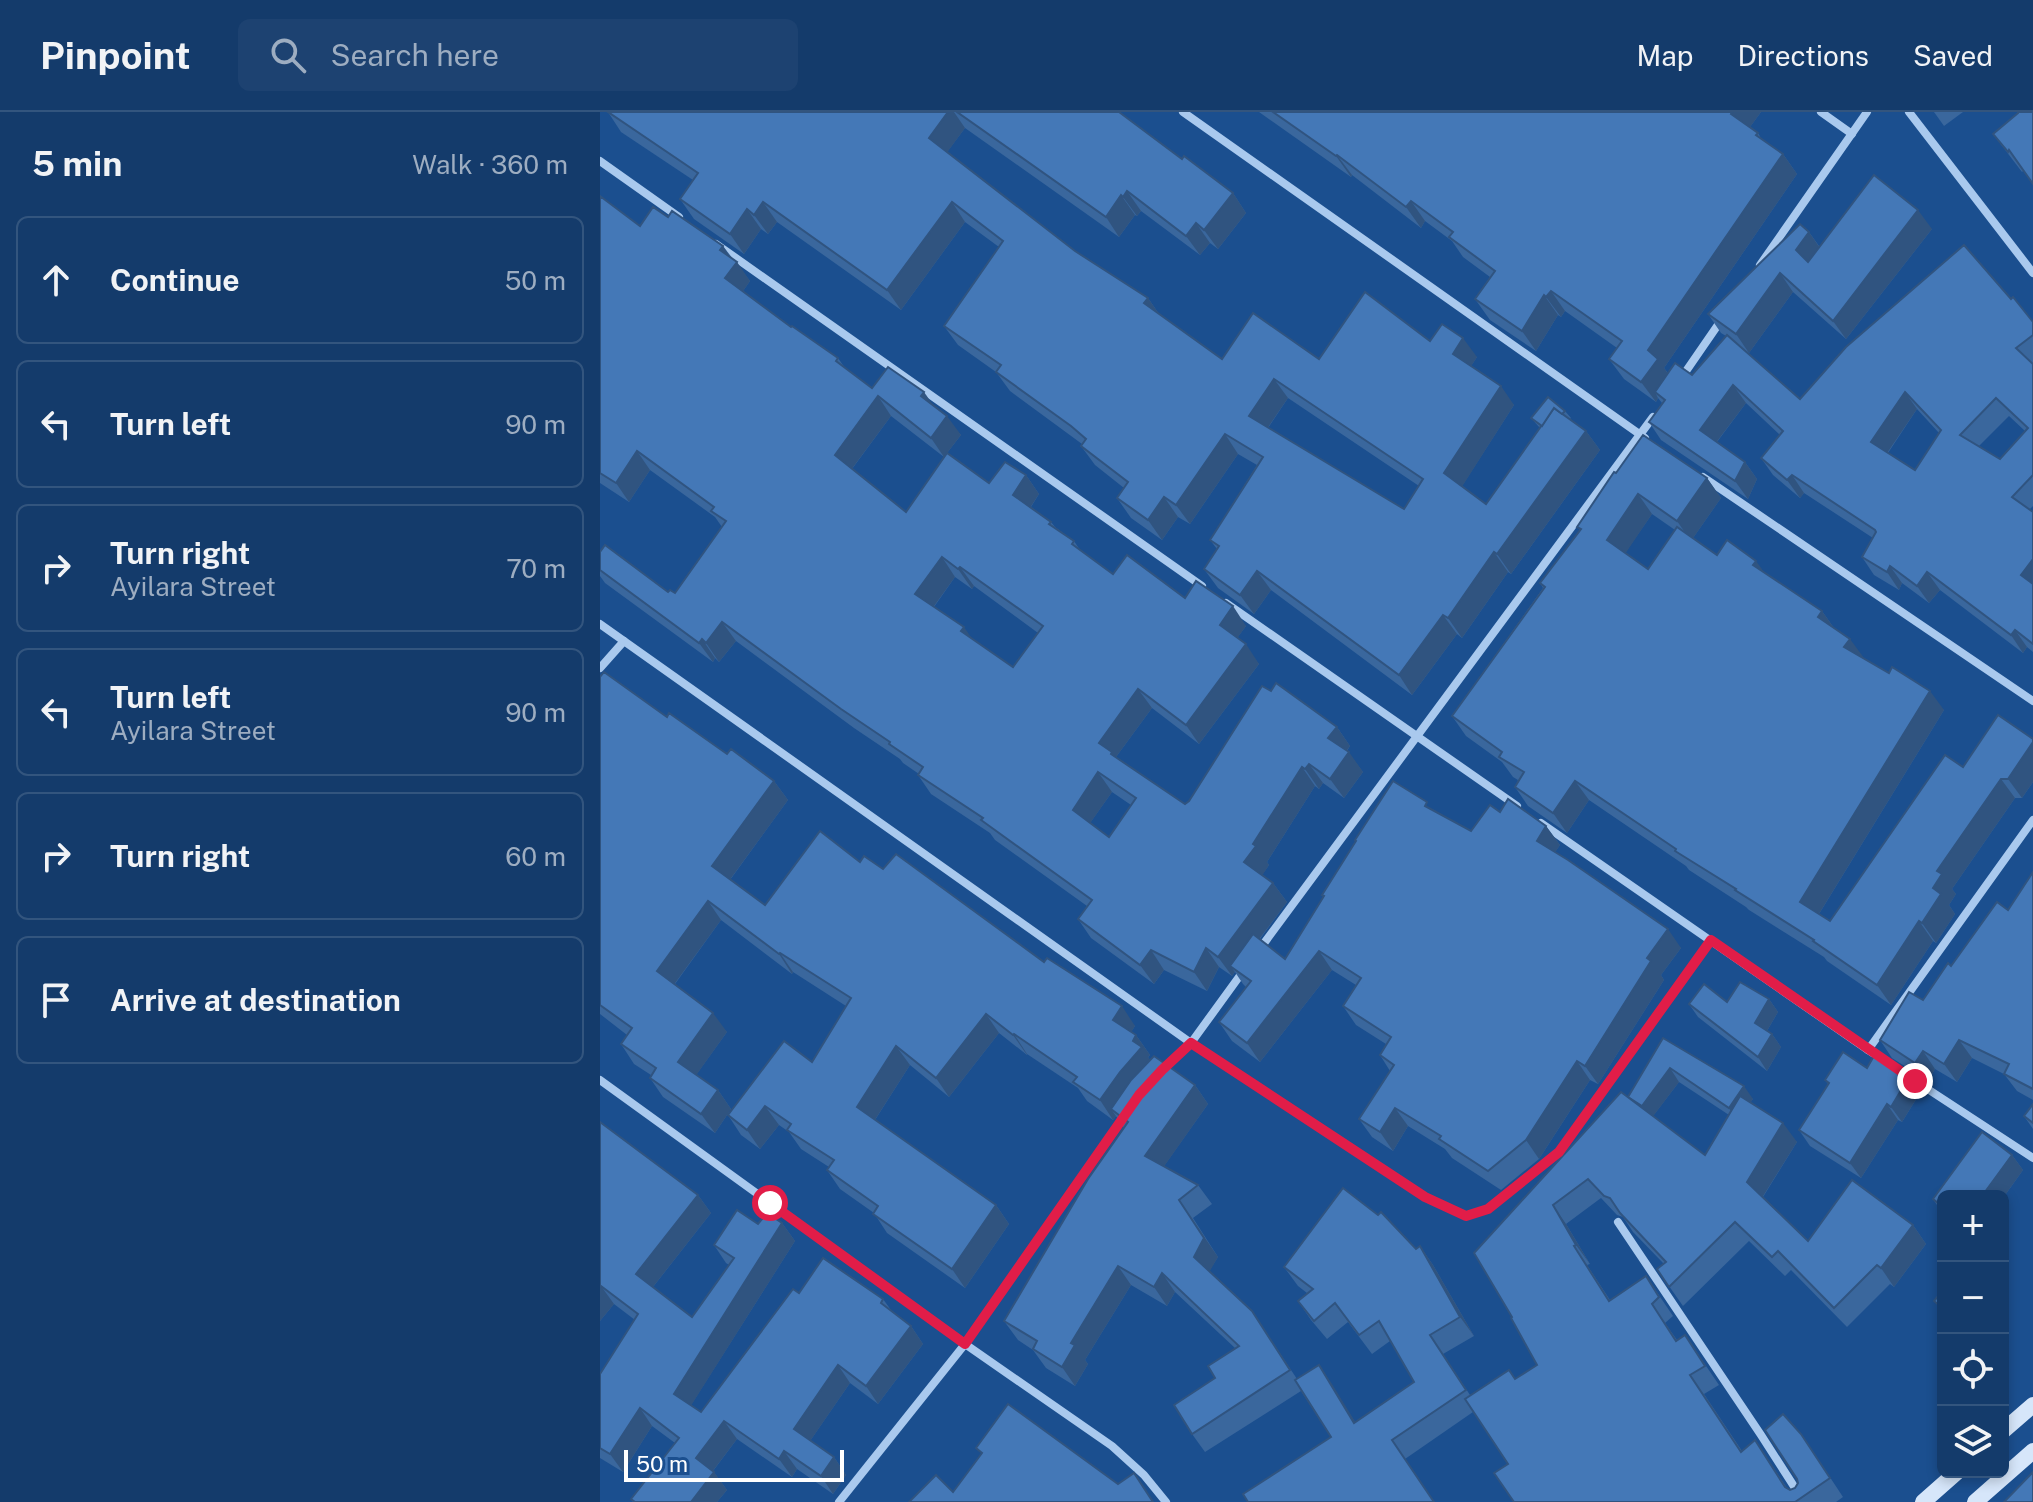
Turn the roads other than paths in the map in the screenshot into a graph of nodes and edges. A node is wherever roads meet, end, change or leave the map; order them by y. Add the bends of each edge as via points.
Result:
1 (1183, 112) edge
2 (1821, 112) edge
3 (1867, 112) edge
4 (1909, 112) edge
5 (1852, 134) junction
6 (600, 161) edge
7 (687, 223) edge
8 (713, 241) edge
9 (1755, 272) edge
10 (2033, 273) edge
11 (1729, 310) edge
12 (1676, 385) edge
13 (1658, 410) edge
14 (1641, 435) junction
15 (1654, 444) edge
16 (1693, 471) edge
17 (1208, 590) edge
18 (1221, 599) edge
19 (600, 624) edge
20 (624, 641) junction
21 (600, 668) edge
22 (2033, 701) edge
23 (1416, 737) junction
24 (1519, 808) edge
25 (1532, 816) edge
26 (2033, 820) edge
27 (1711, 940) junction
28 (1257, 954) edge
29 (1247, 966) edge
30 (1191, 1043) junction
31 (1868, 1050) junction
32 (1154, 1079) edge
33 (600, 1080) edge
34 (1130, 1108) edge
35 (2033, 1158) edge
36 (1618, 1222) edge
37 (965, 1344) junction
38 (2033, 1405) edge
39 (2009, 1426) edge
40 (2033, 1451) edge
41 (1950, 1478) edge
42 (839, 1502) edge
43 (1166, 1502) edge
44 (1804, 1502) edge
45 (1923, 1502) edge
46 (1975, 1502) edge

1 - 14 street
2 - 5 street
3 - 5 street
4 - 10 street
5 - 9 street
6 - 7 street
8 - 17 street
11 - 12 street
13 - 14 street
14 - 15 street
14 - 23 street
16 - 22 street
18 - 23 street
19 - 20 street
20 - 21 street
20 - 30 street
23 - 24 street
23 - 28 street
25 - 27 street
26 - 31 street
27 - 30 street via 1559,1152 1488,1209 1466,1216 1425,1197
27 - 31 street
29 - 30 street
30 - 32 street
31 - 35 street
33 - 37 street
34 - 37 street
36 - 44 street
37 - 42 street
37 - 43 street via 1112,1446
38 - 39 main road
40 - 46 main road
41 - 45 main road

